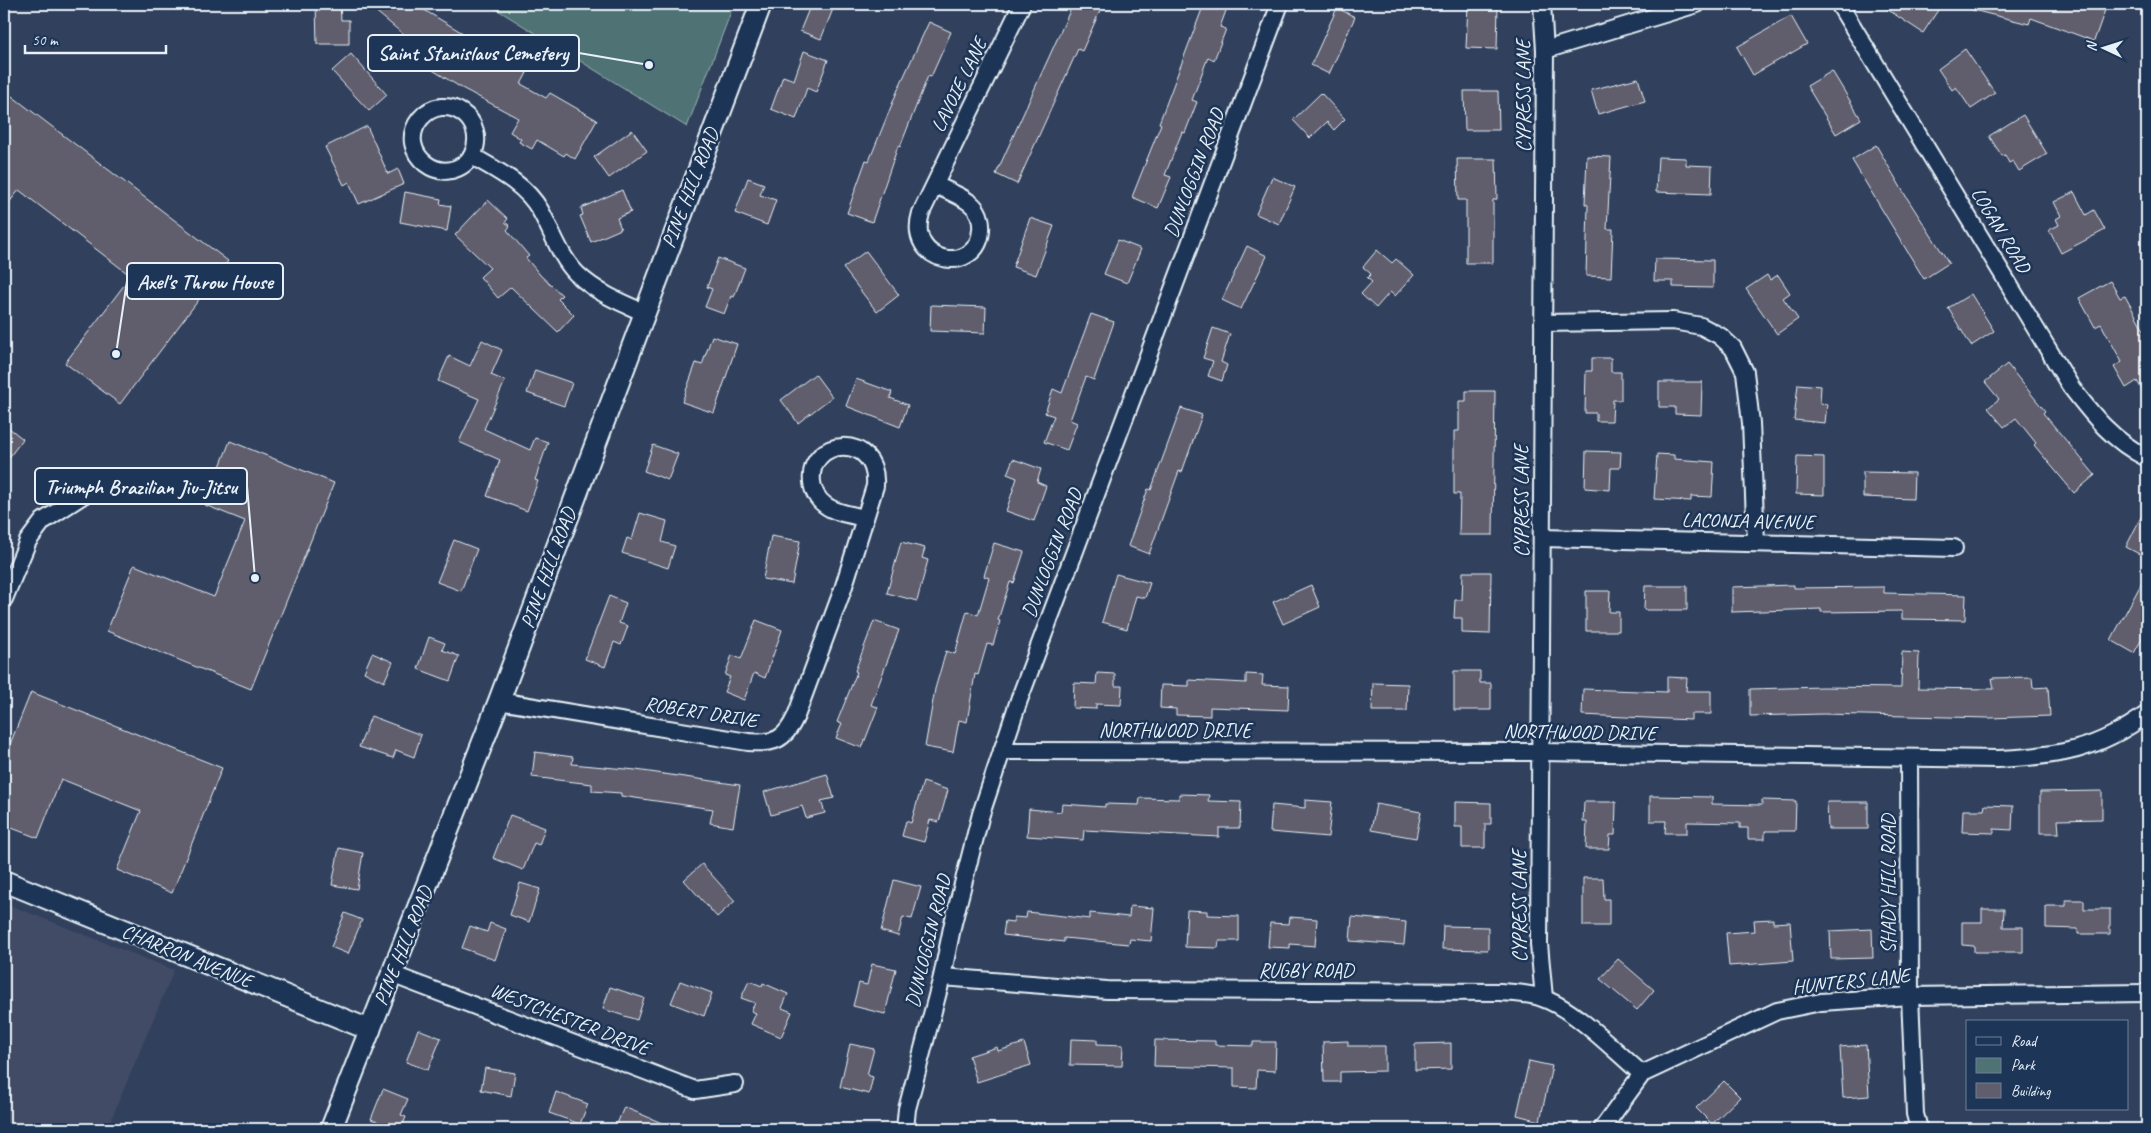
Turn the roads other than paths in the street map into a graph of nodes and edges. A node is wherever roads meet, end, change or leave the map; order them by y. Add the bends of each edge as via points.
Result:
1 (760, 4) edge
2 (1022, 4) edge
3 (1280, 4) edge
4 (1542, 4) edge
5 (1697, 4) edge
6 (1840, 4) edge
7 (1545, 50) junction
8 (472, 156) dead end
9 (935, 185) junction
10 (643, 312) junction
11 (1543, 323) junction
12 (2147, 458) edge
13 (88, 492) dead end
14 (865, 518) junction
15 (1542, 538) junction
16 (1756, 543) junction
17 (1954, 548) dead end
18 (4, 599) edge
19 (499, 701) junction
20 (2147, 714) edge
21 (1002, 751) junction
22 (1540, 752) junction
23 (1908, 758) junction
24 (4, 881) edge
25 (392, 974) junction
26 (942, 977) junction
27 (2147, 994) edge
28 (1910, 996) junction
29 (1544, 998) junction
30 (370, 1030) junction
31 (1642, 1074) junction
32 (735, 1084) dead end
33 (331, 1129) edge
34 (905, 1129) edge
35 (1602, 1129) edge
36 (1919, 1129) edge

1 - 10 street, PINE HILL ROAD
2 - 9 street, LAVOIE LANE
3 - 21 street, DUNLOGGIN ROAD
4 - 7 street, CYPRESS LANE
5 - 7 street
6 - 12 street, LOGAN ROAD via 2071,387 2098,422 2130,450
7 - 11 street, CYPRESS LANE
8 - 10 street via 511,178 526,192 540,209 575,272 604,295
9 - 9 street, LAVOIE LANE via 921,213 919,234 930,253 950,260 960,258 973,250 981,237 980,216 968,201
10 - 19 street, PINE HILL ROAD
11 - 15 street, CYPRESS LANE
11 - 16 street via 1673,321 1701,326 1720,336 1733,348 1745,372
13 - 18 street via 43,520 28,541
14 - 14 street, ROBERT DRIVE via 875,486 873,465 859,450 848,446 828,450 819,457 812,472 812,488 825,505
14 - 19 street, ROBERT DRIVE via 844,589 796,716 789,731 778,740 748,742
15 - 16 street, LACONIA AVENUE
15 - 22 street, CYPRESS LANE
16 - 17 street, LACONIA AVENUE
19 - 25 street, PINE HILL ROAD
20 - 23 street, NORTHWOOD DRIVE via 2124,732 2092,746 2046,756
21 - 22 street, NORTHWOOD DRIVE
21 - 26 street, DUNLOGGIN ROAD via 979,823
22 - 23 street, NORTHWOOD DRIVE
22 - 29 street, CYPRESS LANE via 1539,944
23 - 28 street, SHADY HILL ROAD
24 - 30 street, CHARRON AVENUE
25 - 30 street, PINE HILL ROAD
25 - 32 street, WESTCHESTER DRIVE via 695,1090
26 - 29 street, RUGBY ROAD via 1107,990 1500,992
26 - 34 street, DUNLOGGIN ROAD via 907,1109
27 - 28 street, HUNTERS LANE
28 - 31 street, HUNTERS LANE via 1821,1002 1777,1011
28 - 36 street, SHADY HILL ROAD via 1914,1114
29 - 31 street, RUGBY ROAD via 1587,1026
30 - 33 street, PINE HILL ROAD
31 - 35 street, HUNTERS LANE

